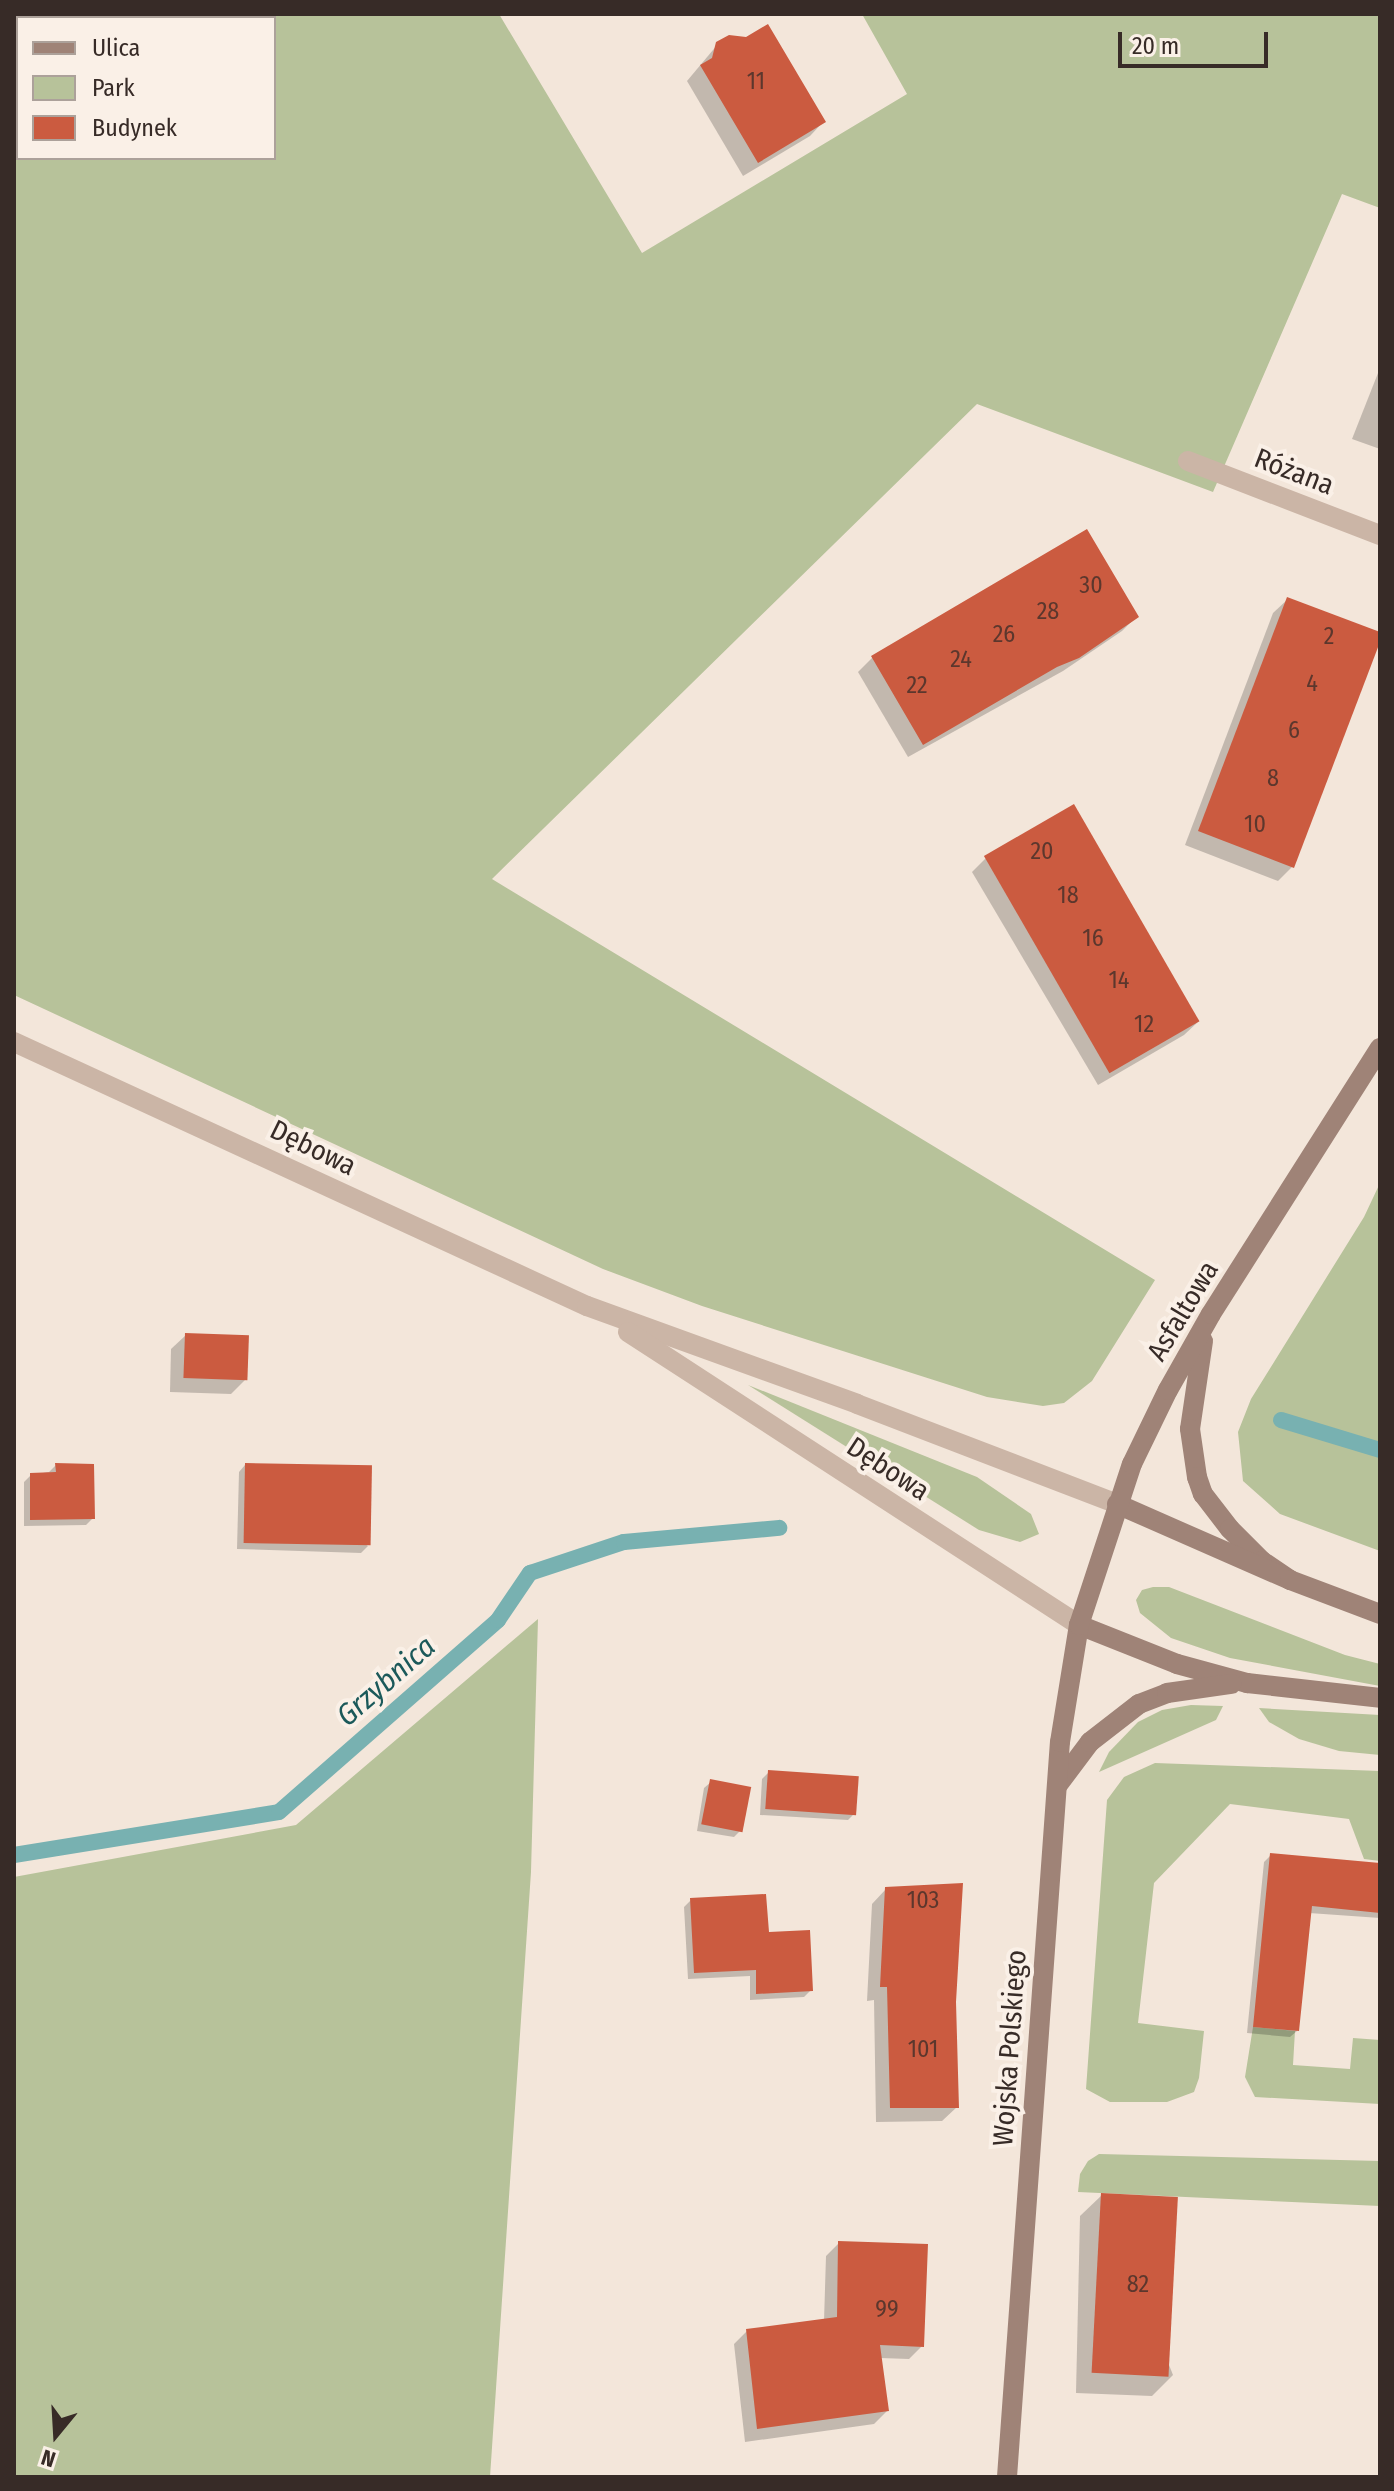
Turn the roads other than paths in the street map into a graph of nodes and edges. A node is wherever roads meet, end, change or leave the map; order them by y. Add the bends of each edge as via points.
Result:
1 (1188, 461) dead end
2 (1380, 535) edge
3 (14, 1042) edge
4 (1380, 1048) edge
5 (587, 1306) junction
6 (1211, 1314) junction
7 (1117, 1504) junction
8 (1290, 1580) junction
9 (1380, 1614) edge
10 (1079, 1625) junction
11 (1247, 1683) junction
12 (1380, 1698) edge
13 (1057, 1786) junction
14 (1007, 2477) edge

1 - 2 street, Różana
3 - 5 street, Dębowa
4 - 6 street, Asfaltowa
5 - 7 street, Dębowa
5 - 10 street, Dębowa
6 - 7 street, Asfaltowa via 1149,1428
6 - 8 street via 1193,1393 1190,1429 1197,1477 1203,1494 1230,1529
7 - 8 street
7 - 10 street, Asfaltowa
8 - 9 street
10 - 11 street via 1177,1664
10 - 13 street, Wojska Polskiego
11 - 12 street
11 - 13 street via 1200,1686 1139,1704 1090,1742
13 - 14 street, Wojska Polskiego

